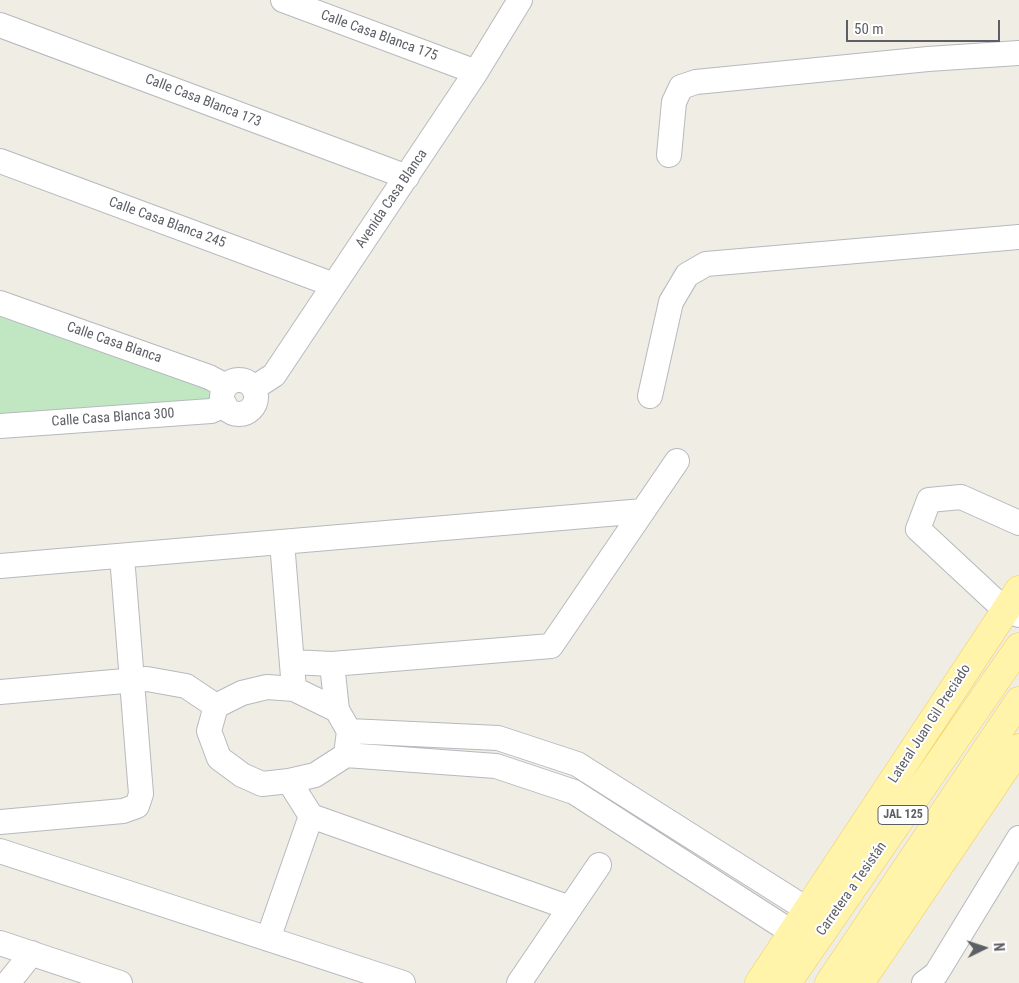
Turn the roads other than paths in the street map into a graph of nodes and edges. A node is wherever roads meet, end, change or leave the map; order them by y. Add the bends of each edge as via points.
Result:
1 (283, 0) edge
2 (520, 0) edge
3 (0, 25) edge
4 (1019, 53) edge
5 (476, 72) junction
6 (669, 155) dead end
7 (0, 161) edge
8 (407, 177) junction
9 (1019, 238) edge
10 (334, 285) junction
11 (0, 303) edge
12 (254, 388) joint
13 (226, 395) junction
14 (650, 396) dead end
15 (0, 426) edge
16 (677, 461) dead end
17 (643, 511) junction
18 (1019, 523) edge
19 (282, 542) junction
20 (122, 556) junction
21 (0, 566) edge
22 (1014, 605) edge
23 (1019, 646) edge
24 (292, 662) junction
25 (332, 664) junction
26 (133, 680) junction
27 (294, 689) junction
28 (0, 692) edge
29 (1019, 701) edge
30 (216, 706) junction
31 (337, 710) junction
32 (349, 731) junction
33 (1019, 748) edge
34 (346, 755) junction
35 (289, 781) junction
36 (311, 816) junction
37 (0, 822) edge
38 (1019, 838) edge
39 (0, 851) edge
40 (599, 865) dead end
41 (570, 908) junction
42 (808, 910) junction
43 (792, 933) junction
44 (268, 939) junction
45 (0, 943) edge
46 (32, 953) junction
47 (62, 974) edge
48 (932, 980) edge
49 (8, 983) edge
50 (120, 983) edge
51 (403, 983) edge
52 (518, 983) edge
53 (759, 983) edge
54 (787, 983) edge
55 (829, 983) edge
56 (860, 983) edge

1 - 5 street, Calle Casa Blanca 175
2 - 5 street, Avenida Casa Blanca
3 - 8 street, Calle Casa Blanca 173
4 - 6 street via 696,82 681,87 674,102
5 - 8 street, Avenida Casa Blanca
7 - 10 street, Calle Casa Blanca 245
8 - 10 street, Avenida Casa Blanca
9 - 14 street via 706,264 686,275 671,302
10 - 12 street, Avenida Casa Blanca via 274,375
11 - 13 street, Calle Casa Blanca via 210,377
12 - 13 street, Calle Casa Blanca via 256,402 247,411 234,413
13 - 15 street, Calle Casa Blanca 300 via 211,411
16 - 17 street
17 - 19 street
17 - 25 street via 550,646
18 - 22 street via 961,497 929,500 918,529
19 - 20 street
19 - 24 street
20 - 21 street
20 - 26 street
22 - 42 main road, Lateral Juan Gil Preciado
23 - 54 main road, Carretera a Tesistán / JAL 125
24 - 25 street
24 - 27 street
25 - 31 street
26 - 28 street
26 - 30 street via 147,679 186,686
26 - 37 street via 141,794 137,806 122,811
27 - 30 street via 267,687 242,693
27 - 31 street
29 - 55 main road, JAL 125
30 - 35 street via 209,731 219,758 242,775 262,784
31 - 32 street
32 - 34 street
32 - 42 street via 498,738 577,764
33 - 56 main road
34 - 35 street via 315,775
34 - 43 street via 496,766 574,792
35 - 36 street
36 - 41 street
36 - 44 street
38 - 48 street
39 - 44 street
40 - 41 street
41 - 52 street
42 - 43 main road, Lateral Juan Gil Preciado
43 - 53 main road, Lateral Juan Gil Preciado
44 - 51 street
45 - 46 street
46 - 47 street
46 - 49 street
47 - 50 street

